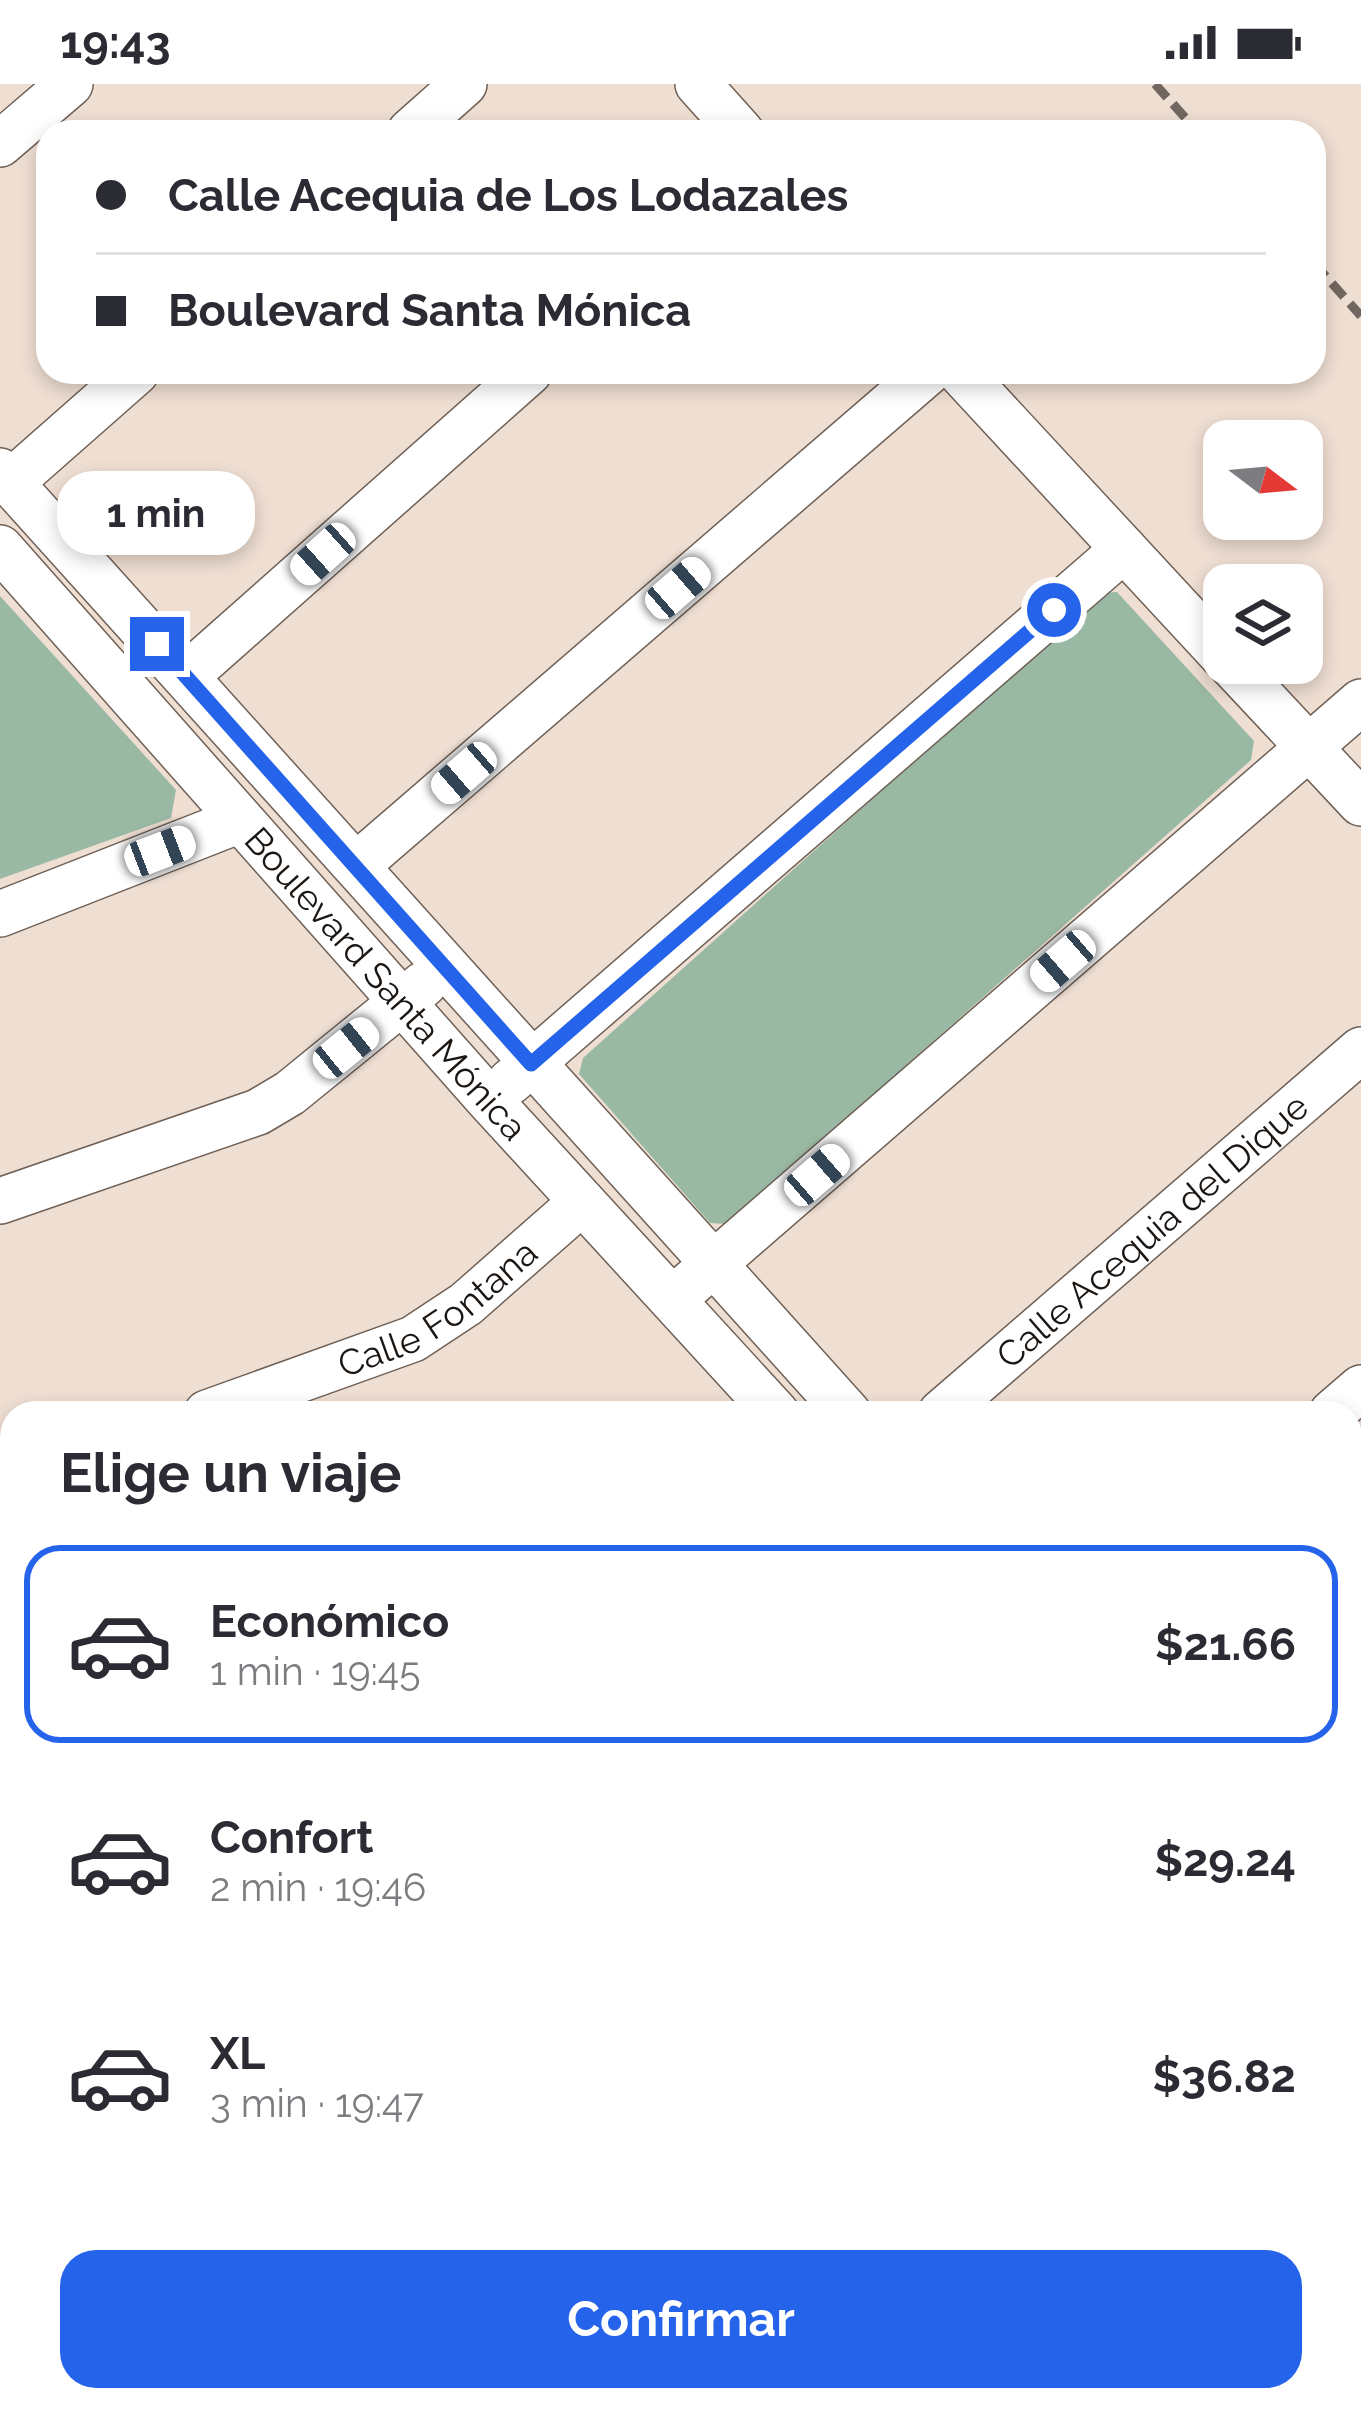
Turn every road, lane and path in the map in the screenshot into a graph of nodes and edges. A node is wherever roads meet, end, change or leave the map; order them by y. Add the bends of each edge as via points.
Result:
1 (70, 84) edge
2 (464, 84) edge
3 (698, 84) edge
4 (424, 120) edge
5 (730, 120) edge
6 (0, 144) edge
7 (121, 384) edge
8 (515, 384) edge
9 (914, 384) edge
10 (971, 384) edge
11 (5, 477) edge
12 (0, 548) edge
13 (1124, 549) junction
14 (1203, 634) edge
15 (186, 676) junction
16 (1250, 684) edge
17 (1361, 702) edge
18 (1309, 747) junction
19 (1361, 802) edge
20 (240, 820) junction
21 (357, 865) junction
22 (0, 914) edge
23 (446, 967) junction
24 (402, 1002) junction
25 (1361, 1050) edge
26 (531, 1064) junction
27 (489, 1100) junction
28 (0, 1201) edge
29 (582, 1202) junction
30 (712, 1266) junction
31 (671, 1299) junction
32 (241, 1401) edge
33 (755, 1401) edge
34 (837, 1401) edge
35 (955, 1401) edge

1 - 6 street
2 - 4 street
3 - 5 street
7 - 11 street
8 - 15 street
9 - 21 street
10 - 13 street
11 - 15 street, Boulevard Santa Mónica
12 - 20 street, Boulevard Santa Mónica
13 - 14 street
13 - 26 street
15 - 21 street, Boulevard Santa Mónica
16 - 18 street
17 - 18 street
18 - 19 street
18 - 30 street
20 - 22 street
20 - 24 street, Boulevard Santa Mónica
21 - 23 street, Boulevard Santa Mónica
23 - 24 street
23 - 26 street, Boulevard Santa Mónica
24 - 27 street, Boulevard Santa Mónica
24 - 28 street via 258,1112
25 - 35 street, Calle Acequia del Dique
26 - 27 street
26 - 30 street, Boulevard Santa Mónica
27 - 29 street, Boulevard Santa Mónica
29 - 31 street, Boulevard Santa Mónica
29 - 32 street, Calle Fontana via 426,1332
30 - 31 street
30 - 34 street, Boulevard Santa Mónica
31 - 33 street, Boulevard Santa Mónica

